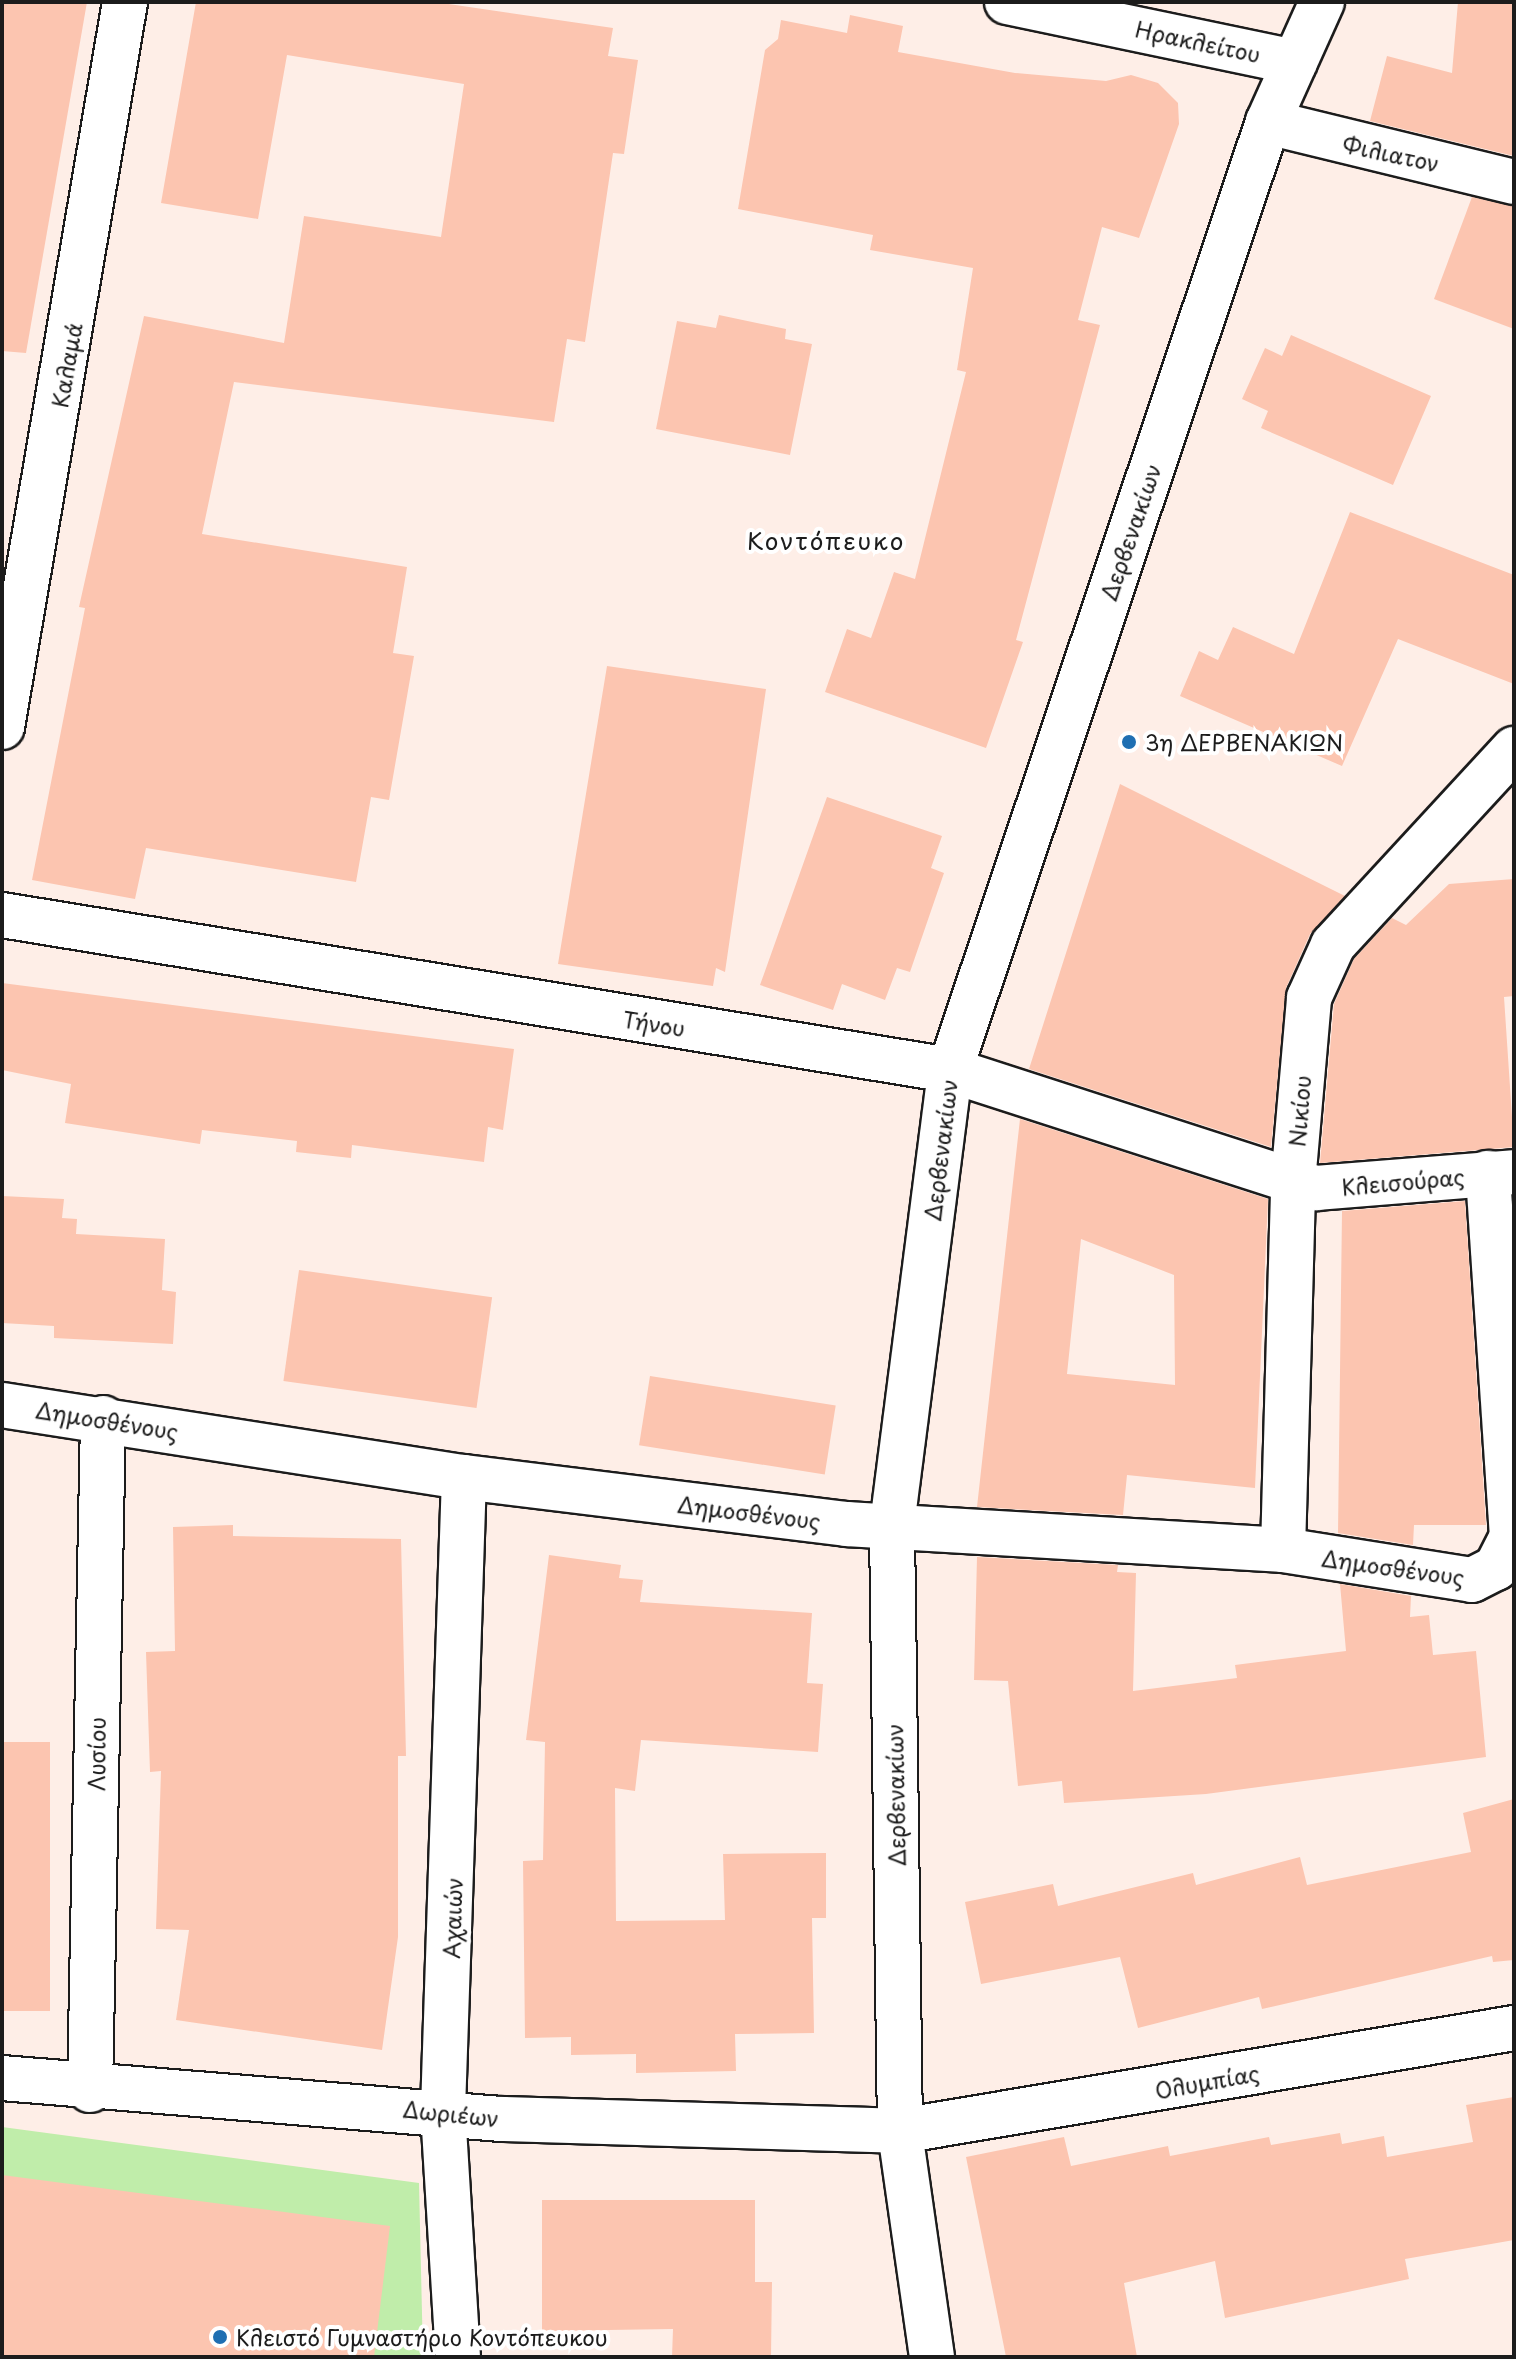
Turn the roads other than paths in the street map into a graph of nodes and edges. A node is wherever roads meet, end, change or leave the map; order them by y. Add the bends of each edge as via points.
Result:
1 (125, 2) edge
2 (1007, 2) edge
3 (1322, 2) edge
4 (1295, 62) junction
5 (1268, 122) junction
6 (1514, 182) edge
7 (2, 727) edge
8 (1514, 749) edge
9 (2, 915) edge
10 (950, 1070) junction
11 (1501, 1173) edge
12 (1293, 1182) junction
13 (2, 1405) edge
14 (103, 1418) junction
15 (464, 1477) junction
16 (892, 1525) junction
17 (1283, 1550) junction
18 (1514, 2028) edge
19 (2, 2078) edge
20 (90, 2090) junction
21 (443, 2110) junction
22 (900, 2131) junction
23 (458, 2357) edge
24 (932, 2357) edge

1 - 7 street, Καλαμά
2 - 4 street, Ηρακλείτου
3 - 4 street, Δερβενακίων
4 - 5 street, Δερβενακίων
5 - 6 street, Φιλιατον
5 - 10 street, Δερβενακίων
8 - 12 street, Νικίου via 1333,945 1317,972
9 - 10 street, Τήνου
10 - 12 street, Τήνου
10 - 16 street, Δερβενακίων
11 - 12 street, Κλεισούρας via 1316,1188
11 - 17 street, Δημοσθένους via 1512,1537 1496,1568 1472,1580
12 - 17 street, Νικίου
13 - 14 street, Δημοσθένους
14 - 15 street, Δημοσθένους
14 - 20 street, Λυσίου
15 - 16 street, Δημοσθένους
15 - 21 street, Αχαιών
16 - 17 street, Δημοσθένους
16 - 22 street, Δερβενακίων
18 - 22 street, Ολυμπίας
19 - 20 street, Δωριέων
20 - 21 street, Δωριέων
21 - 22 street, Δωριέων via 501,2119
21 - 23 street, Αχαιών
22 - 24 street, Δερβενακίων

